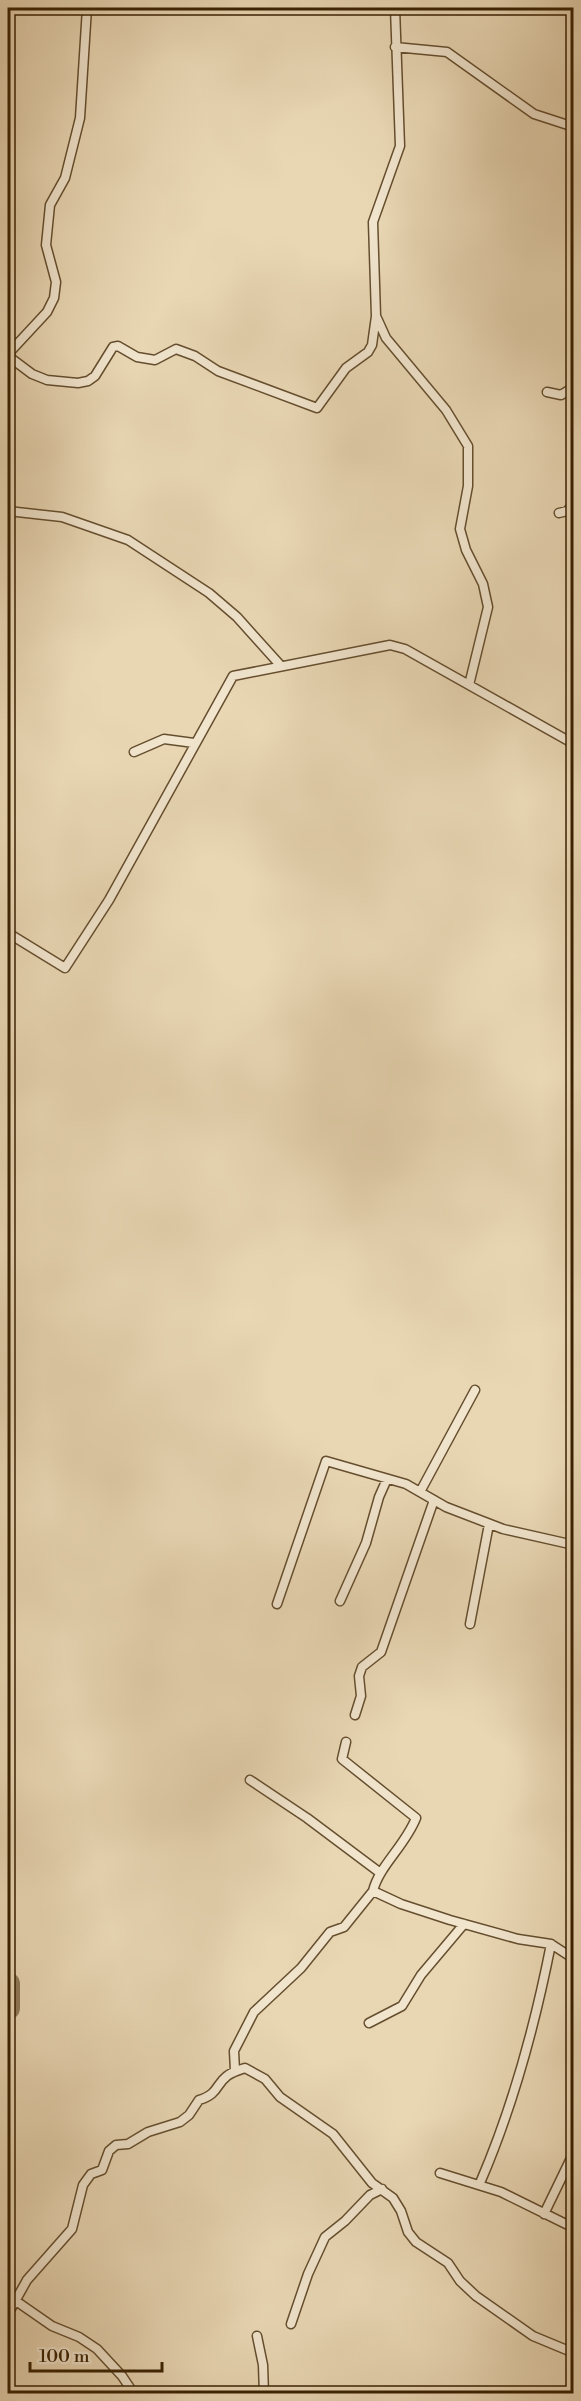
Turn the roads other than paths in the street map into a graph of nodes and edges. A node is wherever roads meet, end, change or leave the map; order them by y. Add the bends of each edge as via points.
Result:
1 (87, 8) edge
2 (395, 8) edge
3 (395, 47) junction
4 (573, 127) edge
5 (376, 316) junction
6 (8, 355) edge
7 (573, 387) edge
8 (547, 392) dead end
9 (573, 504) edge
10 (8, 511) edge
11 (559, 513) dead end
12 (281, 666) junction
13 (469, 685) junction
14 (194, 743) junction
15 (573, 744) edge
16 (134, 752) dead end
17 (8, 933) edge
18 (475, 1390) dead end
19 (387, 1479) junction
20 (420, 1492) junction
21 (434, 1500) junction
22 (489, 1524) junction
23 (573, 1545) edge
24 (340, 1601) dead end
25 (277, 1604) dead end
26 (470, 1624) dead end
27 (355, 1715) dead end
28 (346, 1742) dead end
29 (250, 1780) dead end
30 (379, 1872) junction
31 (373, 1891) junction
32 (464, 1924) junction
33 (551, 1944) junction
34 (573, 1959) edge
35 (369, 2023) dead end
36 (235, 2071) junction
37 (573, 2152) edge
38 (440, 2174) dead end
39 (480, 2183) junction
40 (381, 2189) junction
41 (544, 2214) junction
42 (573, 2228) edge
43 (16, 2301) junction
44 (8, 2313) edge
45 (291, 2324) dead end
46 (257, 2336) dead end
47 (573, 2353) edge
48 (134, 2394) edge
49 (264, 2394) edge

1 - 6 street via 80,118 65,178 50,205 46,245 56,282 54,298 47,312
2 - 3 street
3 - 4 street via 447,52 534,114
3 - 5 street via 400,146 373,222
5 - 6 street via 368,352 346,369 317,408 218,371 176,349 155,360 113,347 95,376 78,383 47,380 32,374
5 - 13 street via 386,339 446,410 468,446 468,486 460,529 483,584 488,607
7 - 8 street via 561,395
9 - 11 street
10 - 12 street via 62,517 128,540 209,593 237,617
12 - 13 street via 390,645 405,649
12 - 14 street via 233,676
13 - 15 street
14 - 16 street via 164,739
14 - 17 street via 114,891 65,968
18 - 20 street
19 - 20 street
19 - 24 street via 366,1543
19 - 25 street via 326,1461
20 - 21 street
21 - 22 street
21 - 27 street via 381,1652 362,1667 361,1696
22 - 23 street
22 - 26 street
28 - 30 street via 343,1762 416,1818 409,1836
29 - 30 street
30 - 31 street
31 - 32 street
31 - 36 street via 344,1927 330,1932 301,1968 254,2012 234,2051
32 - 33 street
32 - 35 street via 402,2006
33 - 34 street
33 - 39 street via 510,2106
36 - 40 street via 245,2068 265,2079 280,2097 333,2134
36 - 43 street via 209,2097 199,2100 180,2122 108,2151 102,2170 91,2174 80,2192 72,2229 27,2280
37 - 41 street
38 - 39 street
39 - 41 street
40 - 45 street via 325,2237
40 - 47 street via 393,2198 416,2242 448,2263 476,2296 533,2336
41 - 42 street
43 - 44 street
43 - 48 street via 52,2326 97,2349
46 - 49 street

